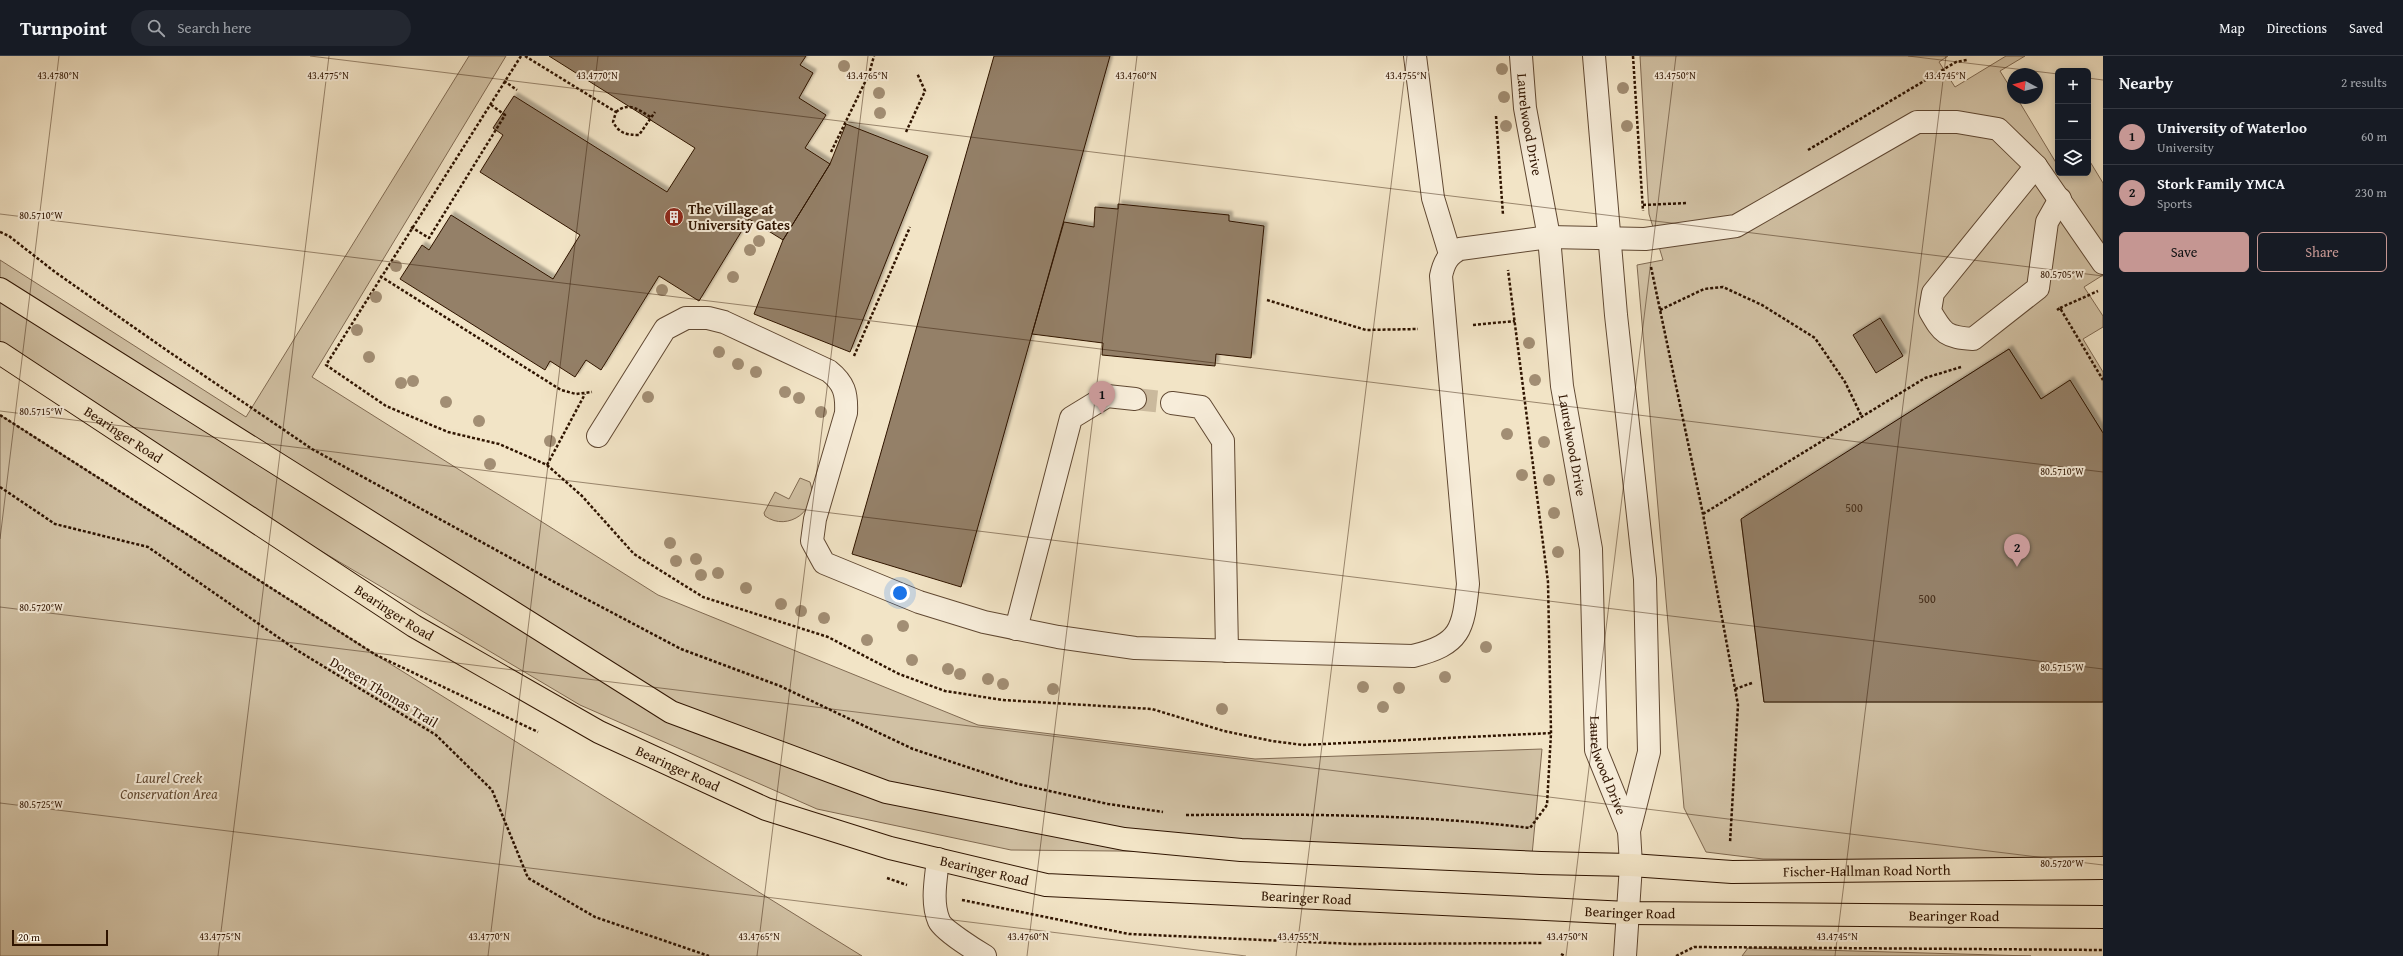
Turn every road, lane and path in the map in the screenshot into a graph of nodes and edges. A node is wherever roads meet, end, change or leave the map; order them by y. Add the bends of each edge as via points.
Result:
1 (521, 56) edge
2 (525, 56) edge
3 (874, 56) edge
4 (1415, 56) edge
5 (1521, 56) edge
6 (1594, 56) edge
7 (1633, 56) edge
8 (1967, 60) dead end
9 (917, 73) dead end
10 (504, 81) junction
11 (517, 90) dead end
12 (490, 104) junction
13 (1496, 110) dead end
14 (616, 112) junction
15 (655, 112) dead end
16 (652, 118) junction
17 (906, 132) dead end
18 (831, 152) dead end
19 (1802, 153) dead end
20 (2036, 166) junction
21 (2060, 199) junction
22 (1690, 202) dead end
23 (1642, 205) junction
24 (411, 227) junction
25 (0, 232) edge
26 (1549, 237) junction
27 (1609, 238) junction
28 (1645, 239) junction
29 (1505, 242) junction
30 (1450, 254) junction
31 (2103, 263) edge
32 (0, 289) edge
33 (2103, 289) edge
34 (366, 300) dead end
35 (1267, 300) dead end
36 (2060, 308) junction
37 (1660, 310) junction
38 (2054, 312) dead end
39 (1515, 321) junction
40 (1446, 328) junction
41 (0, 353) edge
42 (1962, 367) dead end
43 (2103, 380) edge
44 (585, 394) dead end
45 (1135, 399) tunnel mouth
46 (1172, 403) tunnel mouth
47 (1862, 417) junction
48 (598, 436) dead end
49 (546, 465) dead end
50 (0, 487) edge
51 (1703, 514) junction
52 (1016, 629) junction
53 (1227, 651) junction
54 (1752, 683) dead end
55 (1735, 689) junction
56 (1171, 814) dead end
57 (1179, 815) dead end
58 (1629, 831) junction
59 (938, 859) junction
60 (1631, 865) junction
61 (2103, 868) edge
62 (1732, 872) junction
63 (1628, 913) junction
64 (2103, 917) edge
65 (2103, 950) edge
66 (1561, 954) dead end
67 (709, 956) edge
68 (985, 956) edge
69 (1565, 956) edge
70 (1625, 956) edge
71 (1676, 956) edge

1 - 10 path
2 - 14 path
3 - 18 path via 869,74
4 - 30 street via 1433,198
5 - 26 street, Laurelwood Drive via 1524,108
6 - 27 street, Laurelwood Drive
7 - 23 path
8 - 19 path via 1956,62
9 - 17 path via 925,91
10 - 11 path
10 - 12 path
12 - 24 path
12 - 24 path via 505,115 429,238
13 - 29 path
14 - 16 path via 622,107 632,106
14 - 16 path via 613,122 618,130 627,135 639,135
15 - 16 path
20 - 21 street
20 - 21 street via 1934,293 1930,311 1940,328 1951,337 1973,339 2038,288 2047,222
20 - 28 street via 1998,130 1957,122 1917,122 1736,226
21 - 31 street
22 - 23 path
23 - 28 path
24 - 34 path
25 - 56 path via 312,449 681,649 780,686 913,749 1018,784 1108,804
26 - 27 street
26 - 29 street
26 - 58 street, Laurelwood Drive via 1562,386 1591,549 1596,750
27 - 28 street
27 - 58 street, Laurelwood Drive via 1645,579 1649,752
28 - 37 path
29 - 30 street via 1460,249
29 - 39 path
30 - 40 street via 1441,276
32 - 60 main road via 671,712 886,792 1124,839 1241,850 1541,864
33 - 36 path
35 - 40 path via 1366,330
36 - 38 path
36 - 43 path
37 - 47 path via 1704,289 1723,287 1762,305 1815,338 1845,382
37 - 51 path
39 - 40 path
39 - 57 path via 1548,582 1551,733 1547,805 1530,828 1438,819 1285,814
40 - 53 street via 1468,584 1464,618 1460,628 1443,646 1413,656
41 - 59 main road, Bearinger Road via 414,626 599,732 766,809 890,848
42 - 47 path via 1925,378
44 - 49 path
45 - 52 street via 1107,396 1071,418
46 - 53 street via 1201,407 1223,440
47 - 51 path
48 - 52 street via 665,329 686,318 708,318 731,326 829,371 840,380 847,395 846,413 815,519 812,541 824,564 919,602
50 - 67 path, Doreen Thomas Trail via 55,524 148,547 295,649 436,735 492,790 528,878 595,917
51 - 55 path
52 - 53 street via 1135,648
54 - 55 path
55 - 62 path via 1738,705 1730,842
58 - 60 street, Laurelwood Drive
59 - 63 main road, Bearinger Road via 1046,885
59 - 68 street via 934,894 939,922 968,947
60 - 62 main road, Fischer-Hallman Road North
60 - 63 street, Laurelwood Drive
61 - 62 main road, Fischer-Hallman Road North
63 - 64 main road, Bearinger Road
63 - 70 street, Laurelwood Drive
65 - 71 path via 1694,948
66 - 69 path

